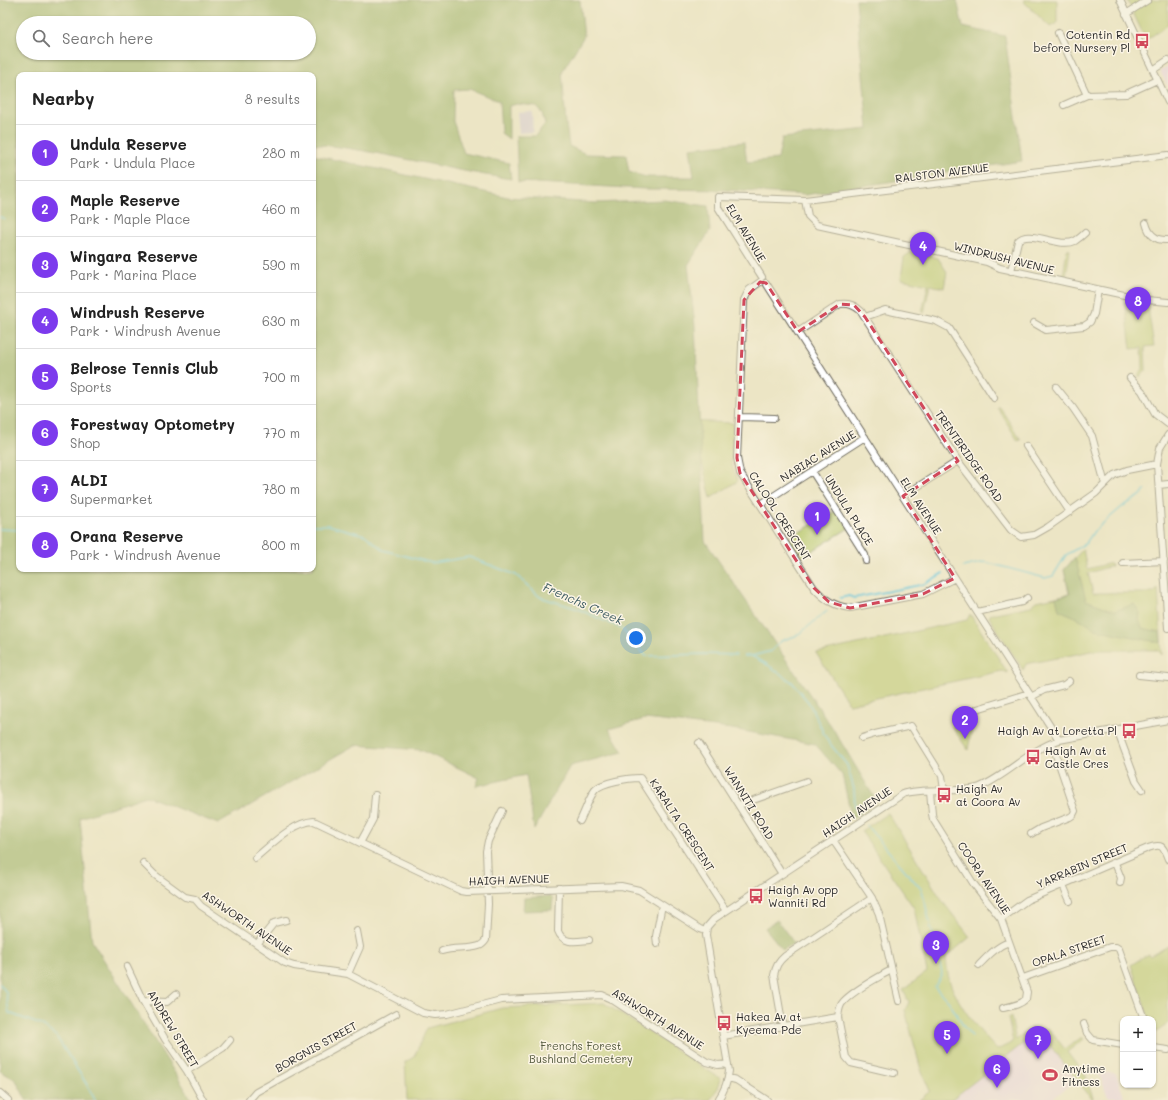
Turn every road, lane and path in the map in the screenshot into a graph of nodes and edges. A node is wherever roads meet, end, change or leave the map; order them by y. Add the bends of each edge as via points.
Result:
1 (1120, 0) edge
2 (1148, 0) edge
3 (1126, 14) junction
4 (1058, 33) dead end
5 (1168, 60) edge
6 (1153, 70) junction
7 (1157, 80) junction
8 (1087, 95) junction
9 (1168, 102) edge
10 (1064, 105) dead end
11 (1168, 155) edge
12 (718, 197) joint
13 (805, 200) junction
14 (1146, 224) dead end
15 (1085, 233) dead end
16 (1168, 240) edge
17 (1011, 271) junction
18 (763, 281) junction
19 (1098, 290) junction
20 (1168, 302) edge
21 (865, 317) junction
22 (1034, 323) dead end
23 (798, 332) junction
24 (1130, 378) dead end
25 (1056, 387) dead end
26 (994, 398) dead end
27 (739, 417) junction
28 (774, 418) dead end
29 (1168, 424) edge
30 (1168, 436) edge
31 (865, 438) junction
32 (1026, 446) dead end
33 (958, 461) junction
34 (1157, 464) junction
35 (812, 471) junction
36 (1105, 484) junction
37 (1168, 484) edge
38 (1159, 485) junction
39 (903, 496) junction
40 (761, 504) junction
41 (1070, 512) junction
42 (1165, 558) edge
43 (866, 561) dead end
44 (1123, 562) dead end
45 (955, 578) junction
46 (1027, 598) dead end
47 (977, 612) junction
48 (1168, 628) edge
49 (1139, 676) dead end
50 (1168, 678) edge
51 (1069, 681) dead end
52 (1030, 695) junction
53 (977, 709) dead end
54 (1168, 720) edge
55 (1118, 730) junction
56 (862, 738) dead end
57 (1059, 740) junction
58 (699, 743) dead end
59 (1052, 743) junction
60 (807, 781) dead end
61 (944, 790) junction
62 (1142, 790) dead end
63 (930, 791) junction
64 (375, 795) dead end
65 (738, 805) junction
66 (502, 811) dead end
67 (580, 821) dead end
68 (1031, 834) dead end
69 (833, 840) junction
70 (360, 843) junction
71 (254, 858) dead end
72 (1168, 859) edge
73 (143, 863) dead end
74 (1115, 863) junction
75 (782, 874) junction
76 (1120, 884) dead end
77 (1063, 885) junction
78 (559, 888) junction
79 (488, 891) junction
80 (872, 898) junction
81 (1070, 901) dead end
82 (662, 905) junction
83 (726, 911) junction
84 (1001, 918) junction
85 (286, 920) dead end
86 (357, 931) dead end
87 (706, 931) junction
88 (590, 940) dead end
89 (1009, 942) junction
90 (257, 944) junction
91 (657, 944) dead end
92 (442, 951) dead end
93 (980, 965) dead end
94 (127, 967) dead end
95 (891, 970) junction
96 (348, 974) junction
97 (1023, 978) junction
98 (176, 994) dead end
99 (144, 1001) junction
100 (899, 1001) dead end
101 (1003, 1008) dead end
102 (396, 1014) dead end
103 (1143, 1016) edge
104 (838, 1017) junction
105 (1084, 1024) dead end
106 (784, 1027) junction
107 (723, 1036) junction
108 (230, 1040) dead end
109 (1120, 1044) edge
110 (1156, 1048) edge
111 (1168, 1050) edge
112 (728, 1064) junction
113 (186, 1071) junction
114 (894, 1072) dead end
115 (728, 1078) junction
116 (0, 1093) edge
117 (8, 1100) edge
118 (203, 1100) edge
119 (249, 1100) edge
120 (718, 1100) edge
121 (767, 1100) edge

1 - 3 street
2 - 3 street
3 - 6 street
4 - 8 street
5 - 6 street
6 - 7 street
7 - 8 street via 1126,94
7 - 9 street
8 - 10 street
11 - 13 street, RALSTON AVENUE
12 - 13 street, RALSTON AVENUE
12 - 18 street, ELM AVENUE via 718,207
13 - 17 street, WINDRUSH AVENUE via 808,216 817,226 987,262
14 - 16 street via 1151,235
15 - 17 street via 1075,241 1064,243 1028,236 1020,239
17 - 19 street, WINDRUSH AVENUE
18 - 23 street, ELM AVENUE
18 - 27 street, CALOOL CRESCENT via 749,290 744,300
19 - 20 street, WINDRUSH AVENUE
19 - 22 street via 1094,314 1090,322 1084,326 1046,330
21 - 23 street, TRENTBRIDGE ROAD via 854,305 840,304
21 - 26 street via 885,310 936,321 949,328
21 - 33 street, TRENTBRIDGE ROAD
23 - 31 street, ELM AVENUE
24 - 29 street via 1142,391 1155,414
25 - 36 street via 1092,436
27 - 28 street
27 - 40 street, CALOOL CRESCENT via 737,458 740,473
30 - 34 street via 1160,448
31 - 35 street, NABIAC AVENUE
31 - 39 street, ELM AVENUE
32 - 41 street
33 - 39 street
33 - 41 street, TRENTBRIDGE ROAD via 1011,530 1021,537 1034,535
34 - 36 street, TRENTBRIDGE ROAD via 1114,475
34 - 38 street
35 - 40 street, NABIAC AVENUE
35 - 43 street, UNDULA PLACE via 865,555
36 - 41 street, TRENTBRIDGE ROAD
37 - 38 street
38 - 42 street
39 - 45 street, ELM AVENUE
40 - 45 street, CALOOL CRESCENT via 814,588 821,596 839,607 850,608 923,594
42 - 44 street
42 - 48 street
45 - 47 street, ELM AVENUE
46 - 47 street via 1022,602
47 - 52 street, ELM AVENUE
49 - 50 street
51 - 52 street via 1064,685
52 - 53 street
52 - 57 street, ELM AVENUE
54 - 55 street, HAIGH AVENUE
55 - 57 street, HAIGH AVENUE
55 - 62 street via 1136,781
56 - 61 street via 912,726 942,776
57 - 59 street, HAIGH AVENUE
58 - 65 street, WANNITI ROAD
59 - 61 street, HAIGH AVENUE via 980,787 972,790
59 - 68 street via 1075,811 1070,817
60 - 65 street
61 - 63 street, HAIGH AVENUE
63 - 69 street, HAIGH AVENUE via 904,794
63 - 84 street, COORA AVENUE via 934,819 973,883
64 - 70 street via 373,819
65 - 75 street, WANNITI ROAD
66 - 79 street via 486,851
67 - 83 street, KARALTA CRESCENT via 595,790 600,786 640,778
69 - 75 street, HAIGH AVENUE
69 - 80 street
70 - 71 street, HAIGH AVENUE via 314,821 305,822
70 - 79 street, HAIGH AVENUE via 461,891
72 - 74 street, YARRABIN STREET via 1164,849 1156,845
73 - 90 street, ASHWORTH AVENUE via 185,897 195,899 200,906
74 - 76 street via 1121,878
74 - 77 street, YARRABIN STREET
75 - 83 street, HAIGH AVENUE
77 - 81 street
77 - 84 street, YARRABIN STREET via 1027,900
78 - 79 street, HAIGH AVENUE
78 - 82 street, HAIGH AVENUE via 629,887 639,890
78 - 88 street via 560,937 565,941
79 - 92 street via 484,944
80 - 95 street via 879,914
80 - 106 street via 779,961 774,975
82 - 87 street, HAIGH AVENUE
82 - 91 street via 656,936
83 - 87 street, HAIGH AVENUE via 709,923
84 - 89 street, COORA AVENUE
85 - 90 street via 274,923
86 - 96 street via 360,947
87 - 107 street
89 - 93 street via 991,952
89 - 97 street, COORA AVENUE
90 - 96 street, ASHWORTH AVENUE via 285,963 294,966
94 - 99 street, ANDREW STREET
95 - 100 street
95 - 104 street via 843,1002
96 - 112 street, ASHWORTH AVENUE via 423,1013 434,1016 501,1000 602,995 707,1062
97 - 101 street, COORA AVENUE via 1026,999 1019,1004
97 - 103 street, OPALA STREET via 1116,947
98 - 99 street via 167,1002
99 - 113 street, ANDREW STREET
102 - 119 street, BORGNIS STREET via 256,1092
104 - 106 street
104 - 114 street via 846,1057 851,1063
105 - 109 street via 1087,1033 1094,1040
106 - 107 street
107 - 112 street
108 - 113 street via 223,1048
110 - 111 street
112 - 115 street
113 - 118 street, ANDREW STREET
115 - 120 street
115 - 121 street via 736,1080
116 - 117 street

